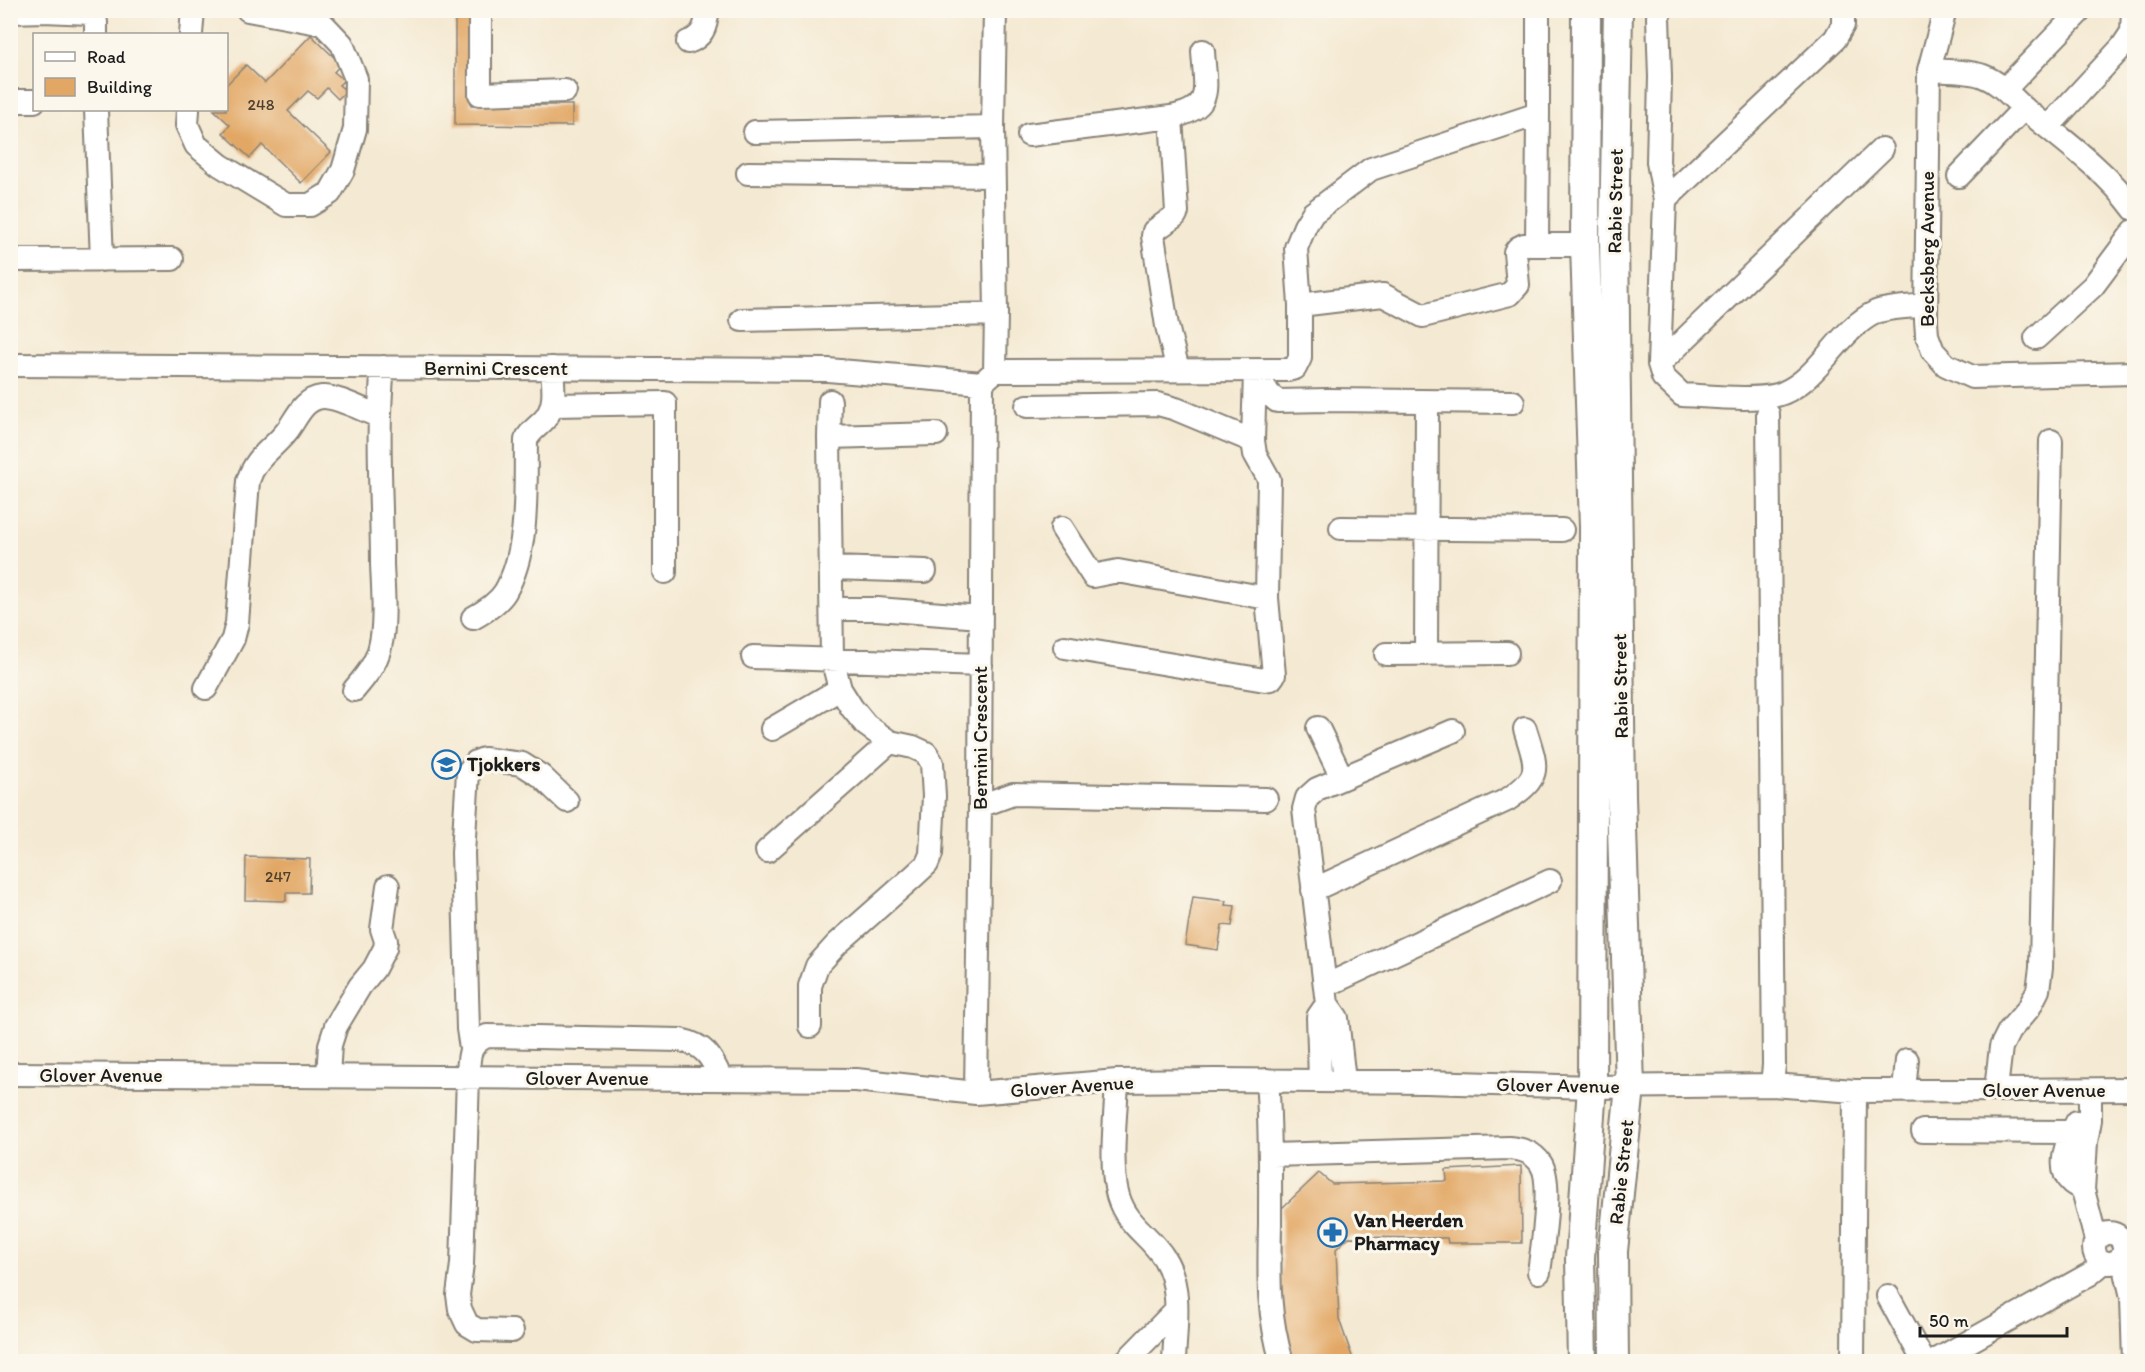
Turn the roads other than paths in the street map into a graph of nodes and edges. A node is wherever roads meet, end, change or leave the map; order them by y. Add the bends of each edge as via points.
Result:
1 (193, 10) edge
2 (248, 10) edge
3 (480, 10) edge
4 (707, 10) edge
5 (995, 10) edge
6 (1538, 10) edge
7 (1586, 10) edge
8 (1618, 10) edge
9 (1661, 10) edge
10 (1843, 10) edge
11 (1945, 10) edge
12 (2081, 10) edge
13 (2133, 10) edge
14 (44, 11) edge
15 (10, 12) edge
16 (327, 17) edge
17 (96, 33) edge
18 (191, 33) edge
19 (688, 42) dead end
20 (1203, 51) dead end
21 (1929, 70) junction
22 (2005, 89) junction
23 (565, 91) dead end
24 (10, 101) edge
25 (33, 101) edge
26 (2024, 108) junction
27 (96, 111) edge
28 (188, 111) edge
29 (1538, 114) junction
30 (1171, 117) junction
31 (993, 127) junction
32 (2048, 127) junction
33 (755, 132) dead end
34 (1029, 135) dead end
35 (1882, 149) dead end
36 (748, 173) dead end
37 (993, 176) junction
38 (1959, 176) dead end
39 (1665, 200) junction
40 (2134, 208) edge
41 (2134, 231) edge
42 (1537, 245) junction
43 (1584, 245) junction
44 (172, 259) dead end
45 (10, 260) edge
46 (102, 260) junction
47 (1926, 304) junction
48 (1300, 305) junction
49 (996, 314) junction
50 (742, 320) dead end
51 (2036, 338) dead end
52 (1659, 364) junction
53 (10, 365) edge
54 (383, 367) junction
55 (552, 368) junction
56 (1178, 370) junction
57 (1255, 372) junction
58 (2134, 373) edge
59 (988, 377) junction
60 (830, 401) dead end
61 (1427, 402) junction
62 (1513, 402) dead end
63 (554, 405) junction
64 (1027, 406) dead end
65 (1768, 414) dead end
66 (379, 416) junction
67 (936, 434) dead end
68 (829, 437) junction
69 (1253, 441) junction
70 (2051, 441) dead end
71 (1062, 528) dead end
72 (1341, 528) dead end
73 (1428, 529) junction
74 (1562, 530) dead end
75 (832, 568) junction
76 (925, 571) dead end
77 (665, 572) dead end
78 (1267, 598) junction
79 (832, 609) junction
80 (981, 616) junction
81 (473, 618) dead end
82 (1065, 647) dead end
83 (1507, 653) dead end
84 (1386, 654) dead end
85 (1426, 654) junction
86 (753, 657) dead end
87 (832, 658) junction
88 (981, 665) junction
89 (206, 688) dead end
90 (840, 689) junction
91 (354, 690) dead end
92 (1318, 728) dead end
93 (772, 729) dead end
94 (1525, 729) dead end
95 (1453, 730) dead end
96 (890, 742) junction
97 (1342, 778) junction
98 (1266, 799) dead end
99 (567, 801) dead end
100 (980, 806) junction
101 (767, 851) dead end
102 (1550, 881) dead end
103 (388, 886) dead end
104 (1313, 890) junction
105 (1326, 995) junction
106 (810, 1026) dead end
107 (471, 1048) junction
108 (1907, 1059) dead end
109 (10, 1074) edge
110 (328, 1076) junction
111 (468, 1077) junction
112 (721, 1079) junction
113 (1266, 1080) junction
114 (1320, 1080) junction
115 (1117, 1081) junction
116 (1344, 1081) junction
117 (1772, 1086) junction
118 (1592, 1087) junction
119 (1630, 1087) junction
120 (1996, 1089) junction
121 (2134, 1089) edge
122 (1855, 1090) junction
123 (1904, 1090) junction
124 (2084, 1090) junction
125 (976, 1093) junction
126 (1923, 1131) dead end
127 (2072, 1132) junction
128 (1271, 1155) junction
129 (2083, 1190) junction
130 (2113, 1259) junction
131 (1539, 1272) dead end
132 (1888, 1296) dead end
133 (1176, 1310) junction
134 (512, 1330) dead end
135 (1581, 1356) edge
136 (1125, 1362) edge
137 (1174, 1362) edge
138 (1282, 1362) edge
139 (1614, 1362) edge
140 (1853, 1362) edge
141 (1924, 1362) edge
142 (1933, 1362) edge
143 (2134, 1362) edge

1 - 18 street
2 - 16 street
3 - 23 street via 480,94
4 - 19 street via 702,33
5 - 31 street
6 - 29 street
7 - 43 main road, Rabie Street
8 - 119 main road, Rabie Street via 1614,238
9 - 39 street via 1659,162
10 - 39 street via 1843,25 1835,39
11 - 21 street, Becksberg Avenue
12 - 22 street
13 - 32 street via 2132,32 2122,46
14 - 15 street
14 - 17 street via 90,13 96,22
16 - 28 street via 356,79 355,129 343,170 330,193 310,205 286,205 220,165 196,145 187,125
20 - 30 street via 1205,98 1184,115
21 - 22 street via 1983,76
21 - 47 street, Becksberg Avenue
22 - 26 street
24 - 25 street
26 - 32 street
26 - 38 street
27 - 46 street
29 - 42 street
29 - 48 street via 1371,169 1313,213 1296,248
30 - 34 street
30 - 56 street via 1177,212 1153,236
31 - 33 street
31 - 37 street
32 - 40 street via 2123,193
35 - 52 street
36 - 37 street
37 - 49 street
39 - 52 street
41 - 51 street via 2093,286
42 - 43 street
42 - 48 street via 1524,245 1515,252 1518,285 1510,294 1423,316 1383,295
43 - 118 main road, Rabie Street via 1594,527
44 - 46 street
45 - 46 street
47 - 52 street via 1878,311 1851,330 1796,386 1780,394 1749,398 1682,395 1663,377
47 - 58 street, Becksberg Avenue via 1927,335 1933,351 1946,365 1972,377
48 - 57 street, Bernini Crescent via 1300,358 1295,368
49 - 50 street
49 - 59 street
53 - 54 street, Bernini Crescent
54 - 55 street, Bernini Crescent
54 - 66 street
55 - 59 street, Bernini Crescent via 828,370
55 - 63 street
56 - 57 street, Bernini Crescent
56 - 59 street, Bernini Crescent
57 - 61 street via 1277,401
57 - 69 street
59 - 80 street, Bernini Crescent
60 - 68 street
61 - 62 street
61 - 73 street
63 - 77 street via 665,403
63 - 81 street via 526,440 523,529 516,566 504,593
64 - 69 street via 1158,404
65 - 117 street
66 - 89 street via 333,399 314,400 302,407 288,430 256,463 248,481 237,623 233,639
66 - 91 street via 380,646
67 - 68 street
68 - 75 street
69 - 78 street via 1257,460 1269,479
70 - 120 street via 2041,969 2038,990 2029,1008 2001,1047
71 - 78 street via 1093,576 1118,572
72 - 73 street
73 - 74 street
73 - 85 street
75 - 76 street
75 - 79 street
78 - 82 street via 1274,675 1271,679
79 - 80 street
79 - 87 street
80 - 88 street, Bernini Crescent
83 - 85 street
84 - 85 street
86 - 87 street
87 - 88 street
87 - 90 street
88 - 100 street, Bernini Crescent
90 - 93 street
90 - 96 street via 866,725
92 - 97 street
94 - 104 street via 1535,763 1533,776 1524,788
95 - 97 street
96 - 101 street
96 - 106 street via 920,750 933,763 931,854 927,864 816,966 810,986
97 - 104 street via 1317,789 1307,798 1304,809
98 - 100 street via 1013,794
99 - 107 street via 541,776 522,765 484,759 468,772 463,853
100 - 125 street, Bernini Crescent
102 - 105 street
103 - 110 street via 382,929 370,946 360,986 333,1034
104 - 105 street
105 - 114 street via 1318,1017
105 - 116 street via 1337,1018
107 - 111 street
107 - 112 street via 487,1035 680,1040 703,1048
108 - 123 street
109 - 110 street, Glover Avenue
110 - 111 street, Glover Avenue
111 - 112 street, Glover Avenue
111 - 134 street via 460,1309 467,1324 477,1330
112 - 125 street, Glover Avenue via 856,1080
113 - 114 street, Glover Avenue
113 - 115 street, Glover Avenue
113 - 128 street
114 - 116 street, Glover Avenue
115 - 125 street, Glover Avenue
115 - 133 street via 1114,1180 1118,1197 1126,1217 1163,1256 1172,1273
116 - 118 street, Glover Avenue
117 - 119 street, Glover Avenue
117 - 122 street, Glover Avenue
118 - 119 street, Glover Avenue
118 - 135 main road, Rabie Street via 1580,1258
119 - 139 main road, Rabie Street via 1613,1251
120 - 123 street, Glover Avenue
120 - 124 street, Glover Avenue
121 - 124 street, Glover Avenue
122 - 123 street, Glover Avenue
122 - 140 street
124 - 127 street
124 - 129 street via 2090,1120
126 - 127 street
127 - 129 street via 2064,1149 2065,1174
128 - 131 street via 1524,1149 1542,1164 1546,1175
128 - 138 street via 1269,1301
129 - 130 street via 2096,1240 2095,1256
130 - 142 street
130 - 143 street via 2132,1297
132 - 141 street
133 - 136 street
133 - 137 street

